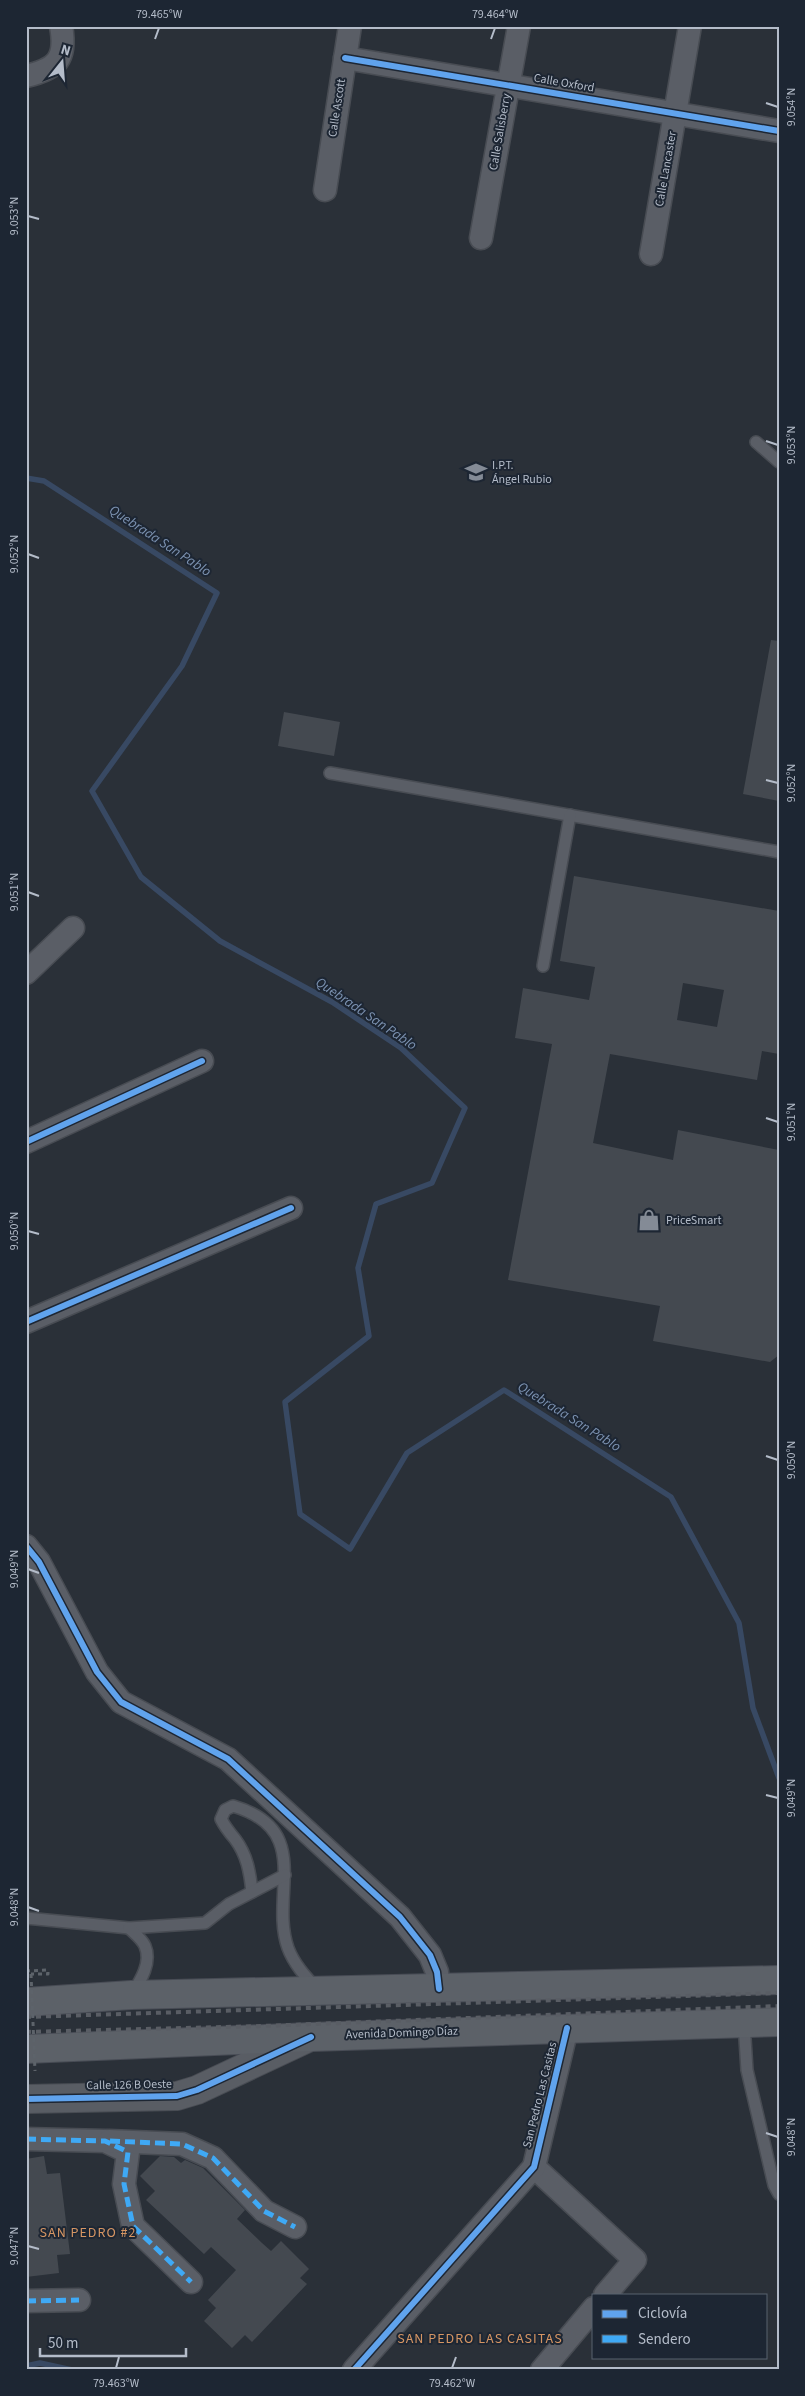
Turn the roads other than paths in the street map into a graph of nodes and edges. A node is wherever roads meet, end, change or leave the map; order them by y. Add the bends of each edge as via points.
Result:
1 (61, 26) edge
2 (350, 26) edge
3 (519, 26) edge
4 (690, 26) edge
5 (345, 58) junction
6 (26, 76) edge
7 (509, 86) junction
8 (675, 114) junction
9 (779, 131) edge
10 (324, 190) dead end
11 (481, 238) dead end
12 (651, 254) dead end
13 (756, 442) dead end
14 (779, 462) edge
15 (330, 773) dead end
16 (570, 815) junction
17 (779, 852) edge
18 (73, 928) dead end
19 (543, 966) dead end
20 (26, 974) edge
21 (202, 1061) dead end
22 (26, 1142) edge
23 (291, 1208) dead end
24 (26, 1322) edge
25 (26, 1546) edge
26 (274, 1815) junction
27 (285, 1875) junction
28 (252, 1892) junction
29 (26, 1918) edge
30 (129, 1928) junction
31 (779, 1980) edge
32 (439, 1990) junction
33 (320, 1992) junction
34 (131, 1995) junction
35 (26, 2002) edge
36 (779, 2022) edge
37 (744, 2023) junction
38 (568, 2028) junction
39 (310, 2037) junction
40 (31, 2060) edge
41 (26, 2099) edge
42 (26, 2139) edge
43 (105, 2141) junction
44 (534, 2167) junction
45 (779, 2194) edge
46 (295, 2228) dead end
47 (191, 2282) dead end
48 (606, 2294) edge
49 (80, 2300) dead end
50 (26, 2301) edge
51 (592, 2310) edge
52 (354, 2370) edge
53 (542, 2370) edge

1 - 6 street via 64,44 59,60 46,72
2 - 5 street, Calle Ascott
3 - 7 street, Calle Salisberry
4 - 8 street, Calle Lancaster
5 - 7 street, Calle Oxford
5 - 10 street, Calle Ascott
7 - 8 street, Calle Oxford
7 - 11 street, Calle Salisberry
8 - 9 street, Calle Oxford
8 - 12 street, Calle Lancaster
13 - 14 lane
15 - 16 lane
16 - 17 lane
16 - 19 lane
18 - 20 street
21 - 22 street
23 - 24 street
25 - 26 street via 39,1562 97,1672 121,1702 228,1759
26 - 27 lane via 284,1855
26 - 28 lane via 233,1806 225,1810 221,1819 249,1866
26 - 32 street via 400,1917 430,1955 437,1972
27 - 28 lane
27 - 33 lane via 284,1917 288,1947 302,1973
28 - 30 lane via 229,1904 205,1923
29 - 30 lane
30 - 34 lane via 145,1945 148,1961 142,1979
31 - 32 main road
32 - 33 main road
33 - 34 main road
34 - 35 main road
36 - 37 main road, Avenida Domingo Díaz
37 - 38 main road, Avenida Domingo Díaz
37 - 45 lane via 747,2070 774,2185
38 - 39 main road, Avenida Domingo Díaz
38 - 44 street, San Pedro Las Casitas
39 - 40 main road, Avenida Domingo Díaz
39 - 41 street, Calle 126 B Oeste via 197,2090 177,2096
42 - 43 street
43 - 46 street via 182,2144 198,2151 213,2158 264,2210
43 - 47 street via 128,2152 124,2184 133,2226
44 - 48 street via 635,2260
44 - 52 street
49 - 50 street
51 - 53 street

